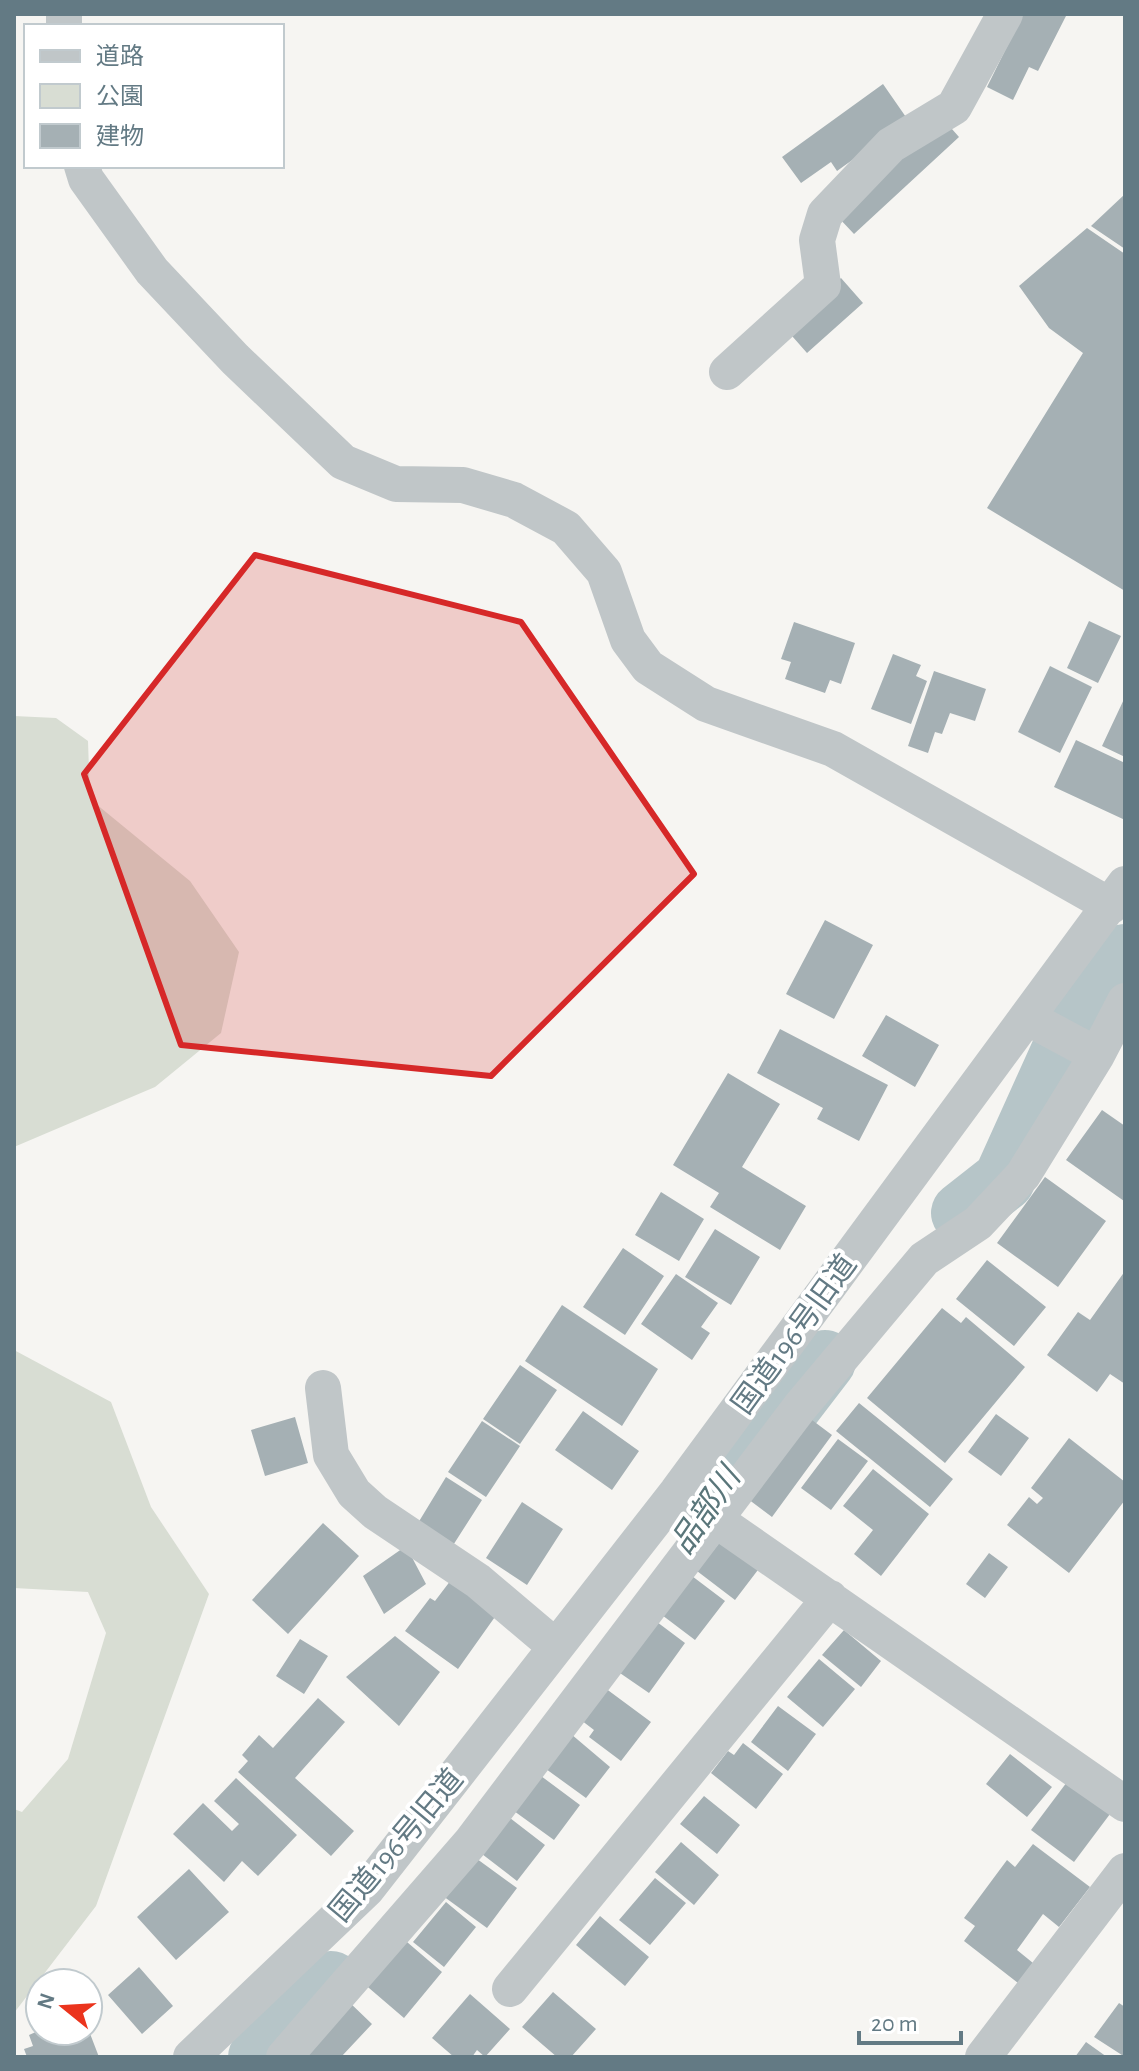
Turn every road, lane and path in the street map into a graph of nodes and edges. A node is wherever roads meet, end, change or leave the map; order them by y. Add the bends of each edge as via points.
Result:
1 (1005, 14) edge
2 (83, 168) edge
3 (727, 372) dead end
4 (1118, 895) edge
5 (1125, 1001) edge
6 (1029, 1019) junction
7 (1097, 1055) junction
8 (323, 1388) dead end
9 (677, 1492) junction
10 (717, 1520) junction
11 (830, 1598) junction
12 (556, 1647) junction
13 (1125, 1804) edge
14 (1125, 1871) edge
15 (510, 1989) dead end
16 (191, 2057) edge
17 (284, 2057) edge
18 (983, 2057) edge

1 - 3 street via 954,107 891,145 825,214 817,240 823,285
2 - 4 street via 152,271 343,462 396,484 463,485 514,500 566,528 604,572 628,640 648,667 706,704 833,749
4 - 6 street, 国道196号旧道
5 - 7 street
6 - 7 street
6 - 9 street, 国道196号旧道
7 - 10 street via 1023,1175 978,1223 924,1259 800,1407
8 - 12 street via 331,1455 354,1493 478,1581
9 - 10 street
9 - 12 street, 国道196号旧道
10 - 11 street
10 - 17 street via 471,1842
11 - 13 street
11 - 15 street
12 - 16 street, 国道196号旧道 via 367,1889
14 - 18 street

